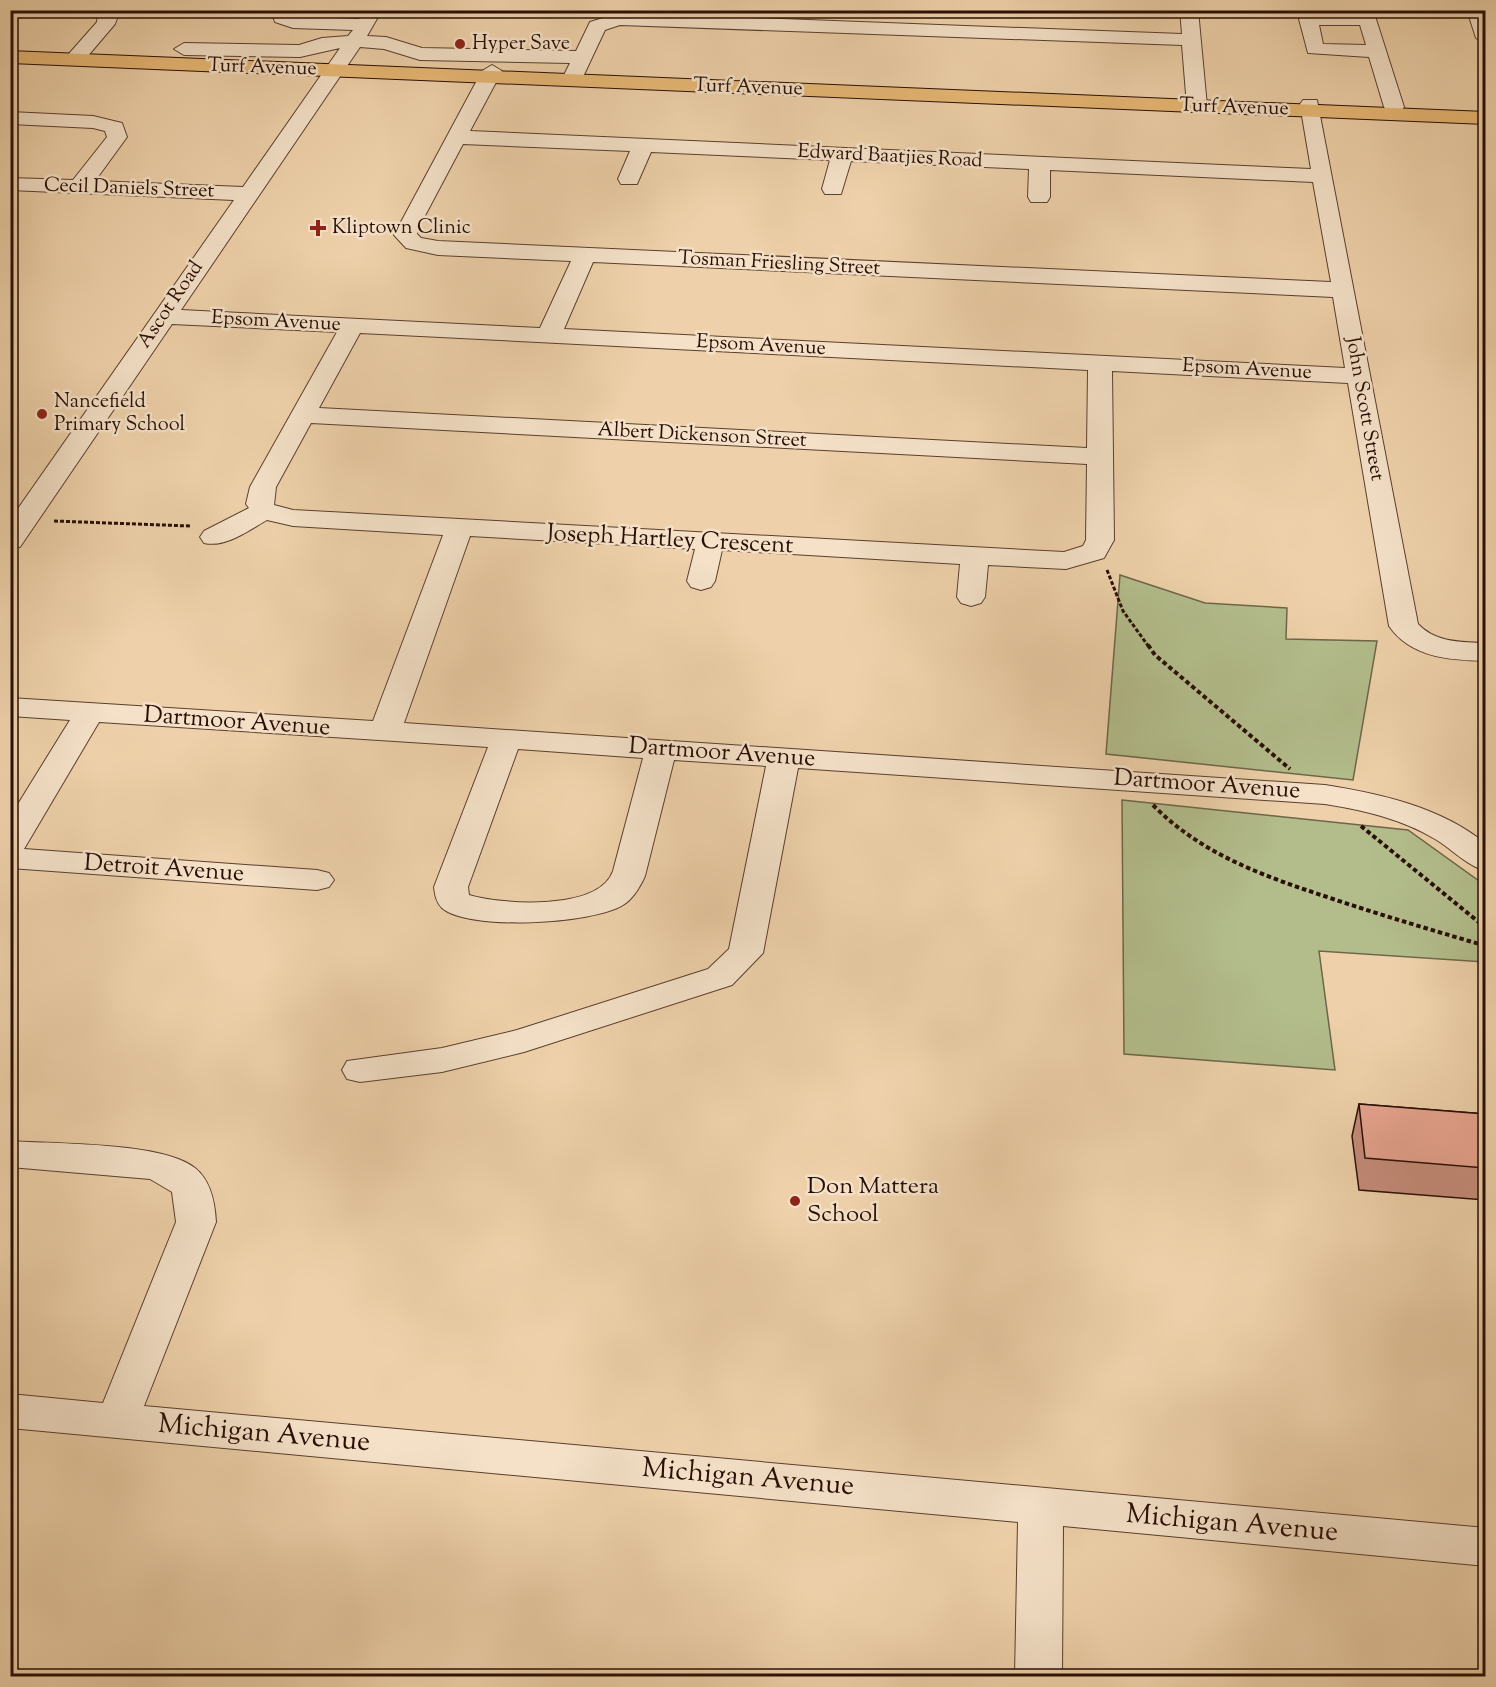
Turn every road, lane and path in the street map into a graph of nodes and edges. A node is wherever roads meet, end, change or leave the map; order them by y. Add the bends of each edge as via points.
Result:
1 (107, 10) edge
2 (280, 10) edge
3 (1189, 10) edge
4 (1476, 10) edge
5 (369, 17) edge
6 (1485, 38) edge
7 (1191, 40) junction
8 (354, 41) junction
9 (10, 51) edge
10 (1376, 51) dead end
11 (184, 53) junction
12 (10, 57) edge
13 (77, 57) junction
14 (336, 67) junction
15 (575, 70) junction
16 (490, 74) junction
17 (1197, 103) junction
18 (1310, 107) junction
19 (1394, 107) junction
20 (1485, 111) edge
21 (10, 118) edge
22 (1485, 118) edge
23 (457, 137) junction
24 (643, 145) junction
25 (842, 154) junction
26 (1040, 164) junction
27 (1322, 176) junction
28 (629, 179) dead end
29 (79, 187) junction
30 (833, 189) dead end
31 (15, 190) edge
32 (247, 194) junction
33 (1039, 197) dead end
34 (585, 255) junction
35 (1343, 290) junction
36 (164, 316) junction
37 (352, 326) junction
38 (549, 335) junction
39 (1100, 362) junction
40 (1359, 376) junction
41 (304, 415) junction
42 (1099, 457) junction
43 (264, 511) junction
44 (49, 521) dead end
45 (459, 528) junction
46 (223, 532) joint
47 (10, 541) edge
48 (710, 542) junction
49 (1086, 557) junction
50 (975, 558) junction
51 (701, 581) dead end
52 (971, 597) dead end
53 (1485, 652) edge
54 (10, 707) edge
55 (90, 712) junction
56 (385, 732) junction
57 (506, 740) junction
58 (661, 750) junction
59 (784, 758) junction
60 (1131, 780) junction
61 (1323, 794) junction
62 (10, 845) edge
63 (10, 858) edge
64 (1485, 861) edge
65 (317, 880) dead end
66 (1485, 928) edge
67 (1485, 946) edge
68 (360, 1070) dead end
69 (10, 1154) edge
70 (10, 1411) edge
71 (117, 1420) junction
72 (1041, 1506) junction
73 (1485, 1547) edge
74 (1038, 1677) edge

1 - 13 street via 106,24
2 - 5 street via 282,18 293,22
3 - 7 street
4 - 6 street
5 - 8 street, Ascot Road
7 - 15 street via 634,19 597,26
7 - 17 street
8 - 11 street via 300,51
8 - 14 street, Ascot Road
8 - 15 street via 386,44 420,54
9 - 13 main road, Turf Avenue
10 - 19 street
11 - 13 main road, Turf Avenue via 162,57
11 - 14 main road, Turf Avenue
12 - 13 main road, Turf Avenue
13 - 14 main road, Turf Avenue
14 - 16 main road, Turf Avenue
14 - 32 street, Ascot Road
15 - 16 main road, Turf Avenue
15 - 17 main road, Turf Avenue
16 - 23 street, Tosman Friesling Street
17 - 18 main road, Turf Avenue
18 - 19 main road, Turf Avenue
18 - 22 main road, Turf Avenue
18 - 27 street, John Scott Street
19 - 20 main road, Turf Avenue
21 - 29 street via 86,121 115,127 117,137
23 - 24 street, Edward Baatjies Road
23 - 34 street, Tosman Friesling Street via 408,227 407,240 438,248
24 - 25 street, Edward Baatjies Road
24 - 28 street
25 - 26 street, Edward Baatjies Road
25 - 30 street
26 - 27 street, Edward Baatjies Road
26 - 33 street
27 - 35 street, John Scott Street
29 - 31 street, Cecil Daniels Street
29 - 32 street, Cecil Daniels Street
32 - 36 street, Ascot Road
34 - 35 street, Tosman Friesling Street
34 - 38 street
35 - 40 street, John Scott Street
36 - 37 street, Epsom Avenue
36 - 47 street, Ascot Road
37 - 38 street, Epsom Avenue
37 - 41 street
38 - 39 street, Epsom Avenue
39 - 40 street, Epsom Avenue
39 - 42 street
40 - 53 street, John Scott Street via 1404,626 1411,635 1429,644
41 - 42 street, Albert Dickenson Street
41 - 43 street via 263,487 260,504
42 - 49 street via 1100,540 1098,548
43 - 45 street, Joseph Hartley Crescent via 292,518
43 - 46 street
44 - 46 path
45 - 48 street, Joseph Hartley Crescent
45 - 56 street
48 - 50 street, Joseph Hartley Crescent
48 - 51 street
49 - 50 street, Joseph Hartley Crescent via 1052,562
49 - 61 path via 1109,572 1123,611 1155,655
50 - 52 street
54 - 55 street, Dartmoor Avenue
55 - 56 street, Dartmoor Avenue
55 - 62 street
56 - 57 street, Dartmoor Avenue
57 - 58 street, Dartmoor Avenue
57 - 58 street via 451,887 453,900 461,905 557,910 585,908 615,896 628,878
58 - 59 street, Dartmoor Avenue
59 - 60 street, Dartmoor Avenue
59 - 68 street via 746,953 720,977 524,1040 442,1060
60 - 61 street, Dartmoor Avenue
60 - 67 path via 1164,818 1196,842 1239,864
61 - 64 street, Dartmoor Avenue via 1369,802 1429,823 1464,843
61 - 66 path
63 - 65 street, Detroit Avenue
69 - 71 street via 151,1165 170,1170 192,1191 196,1222
70 - 71 street, Michigan Avenue
71 - 72 street, Michigan Avenue
72 - 73 street, Michigan Avenue
72 - 74 street

